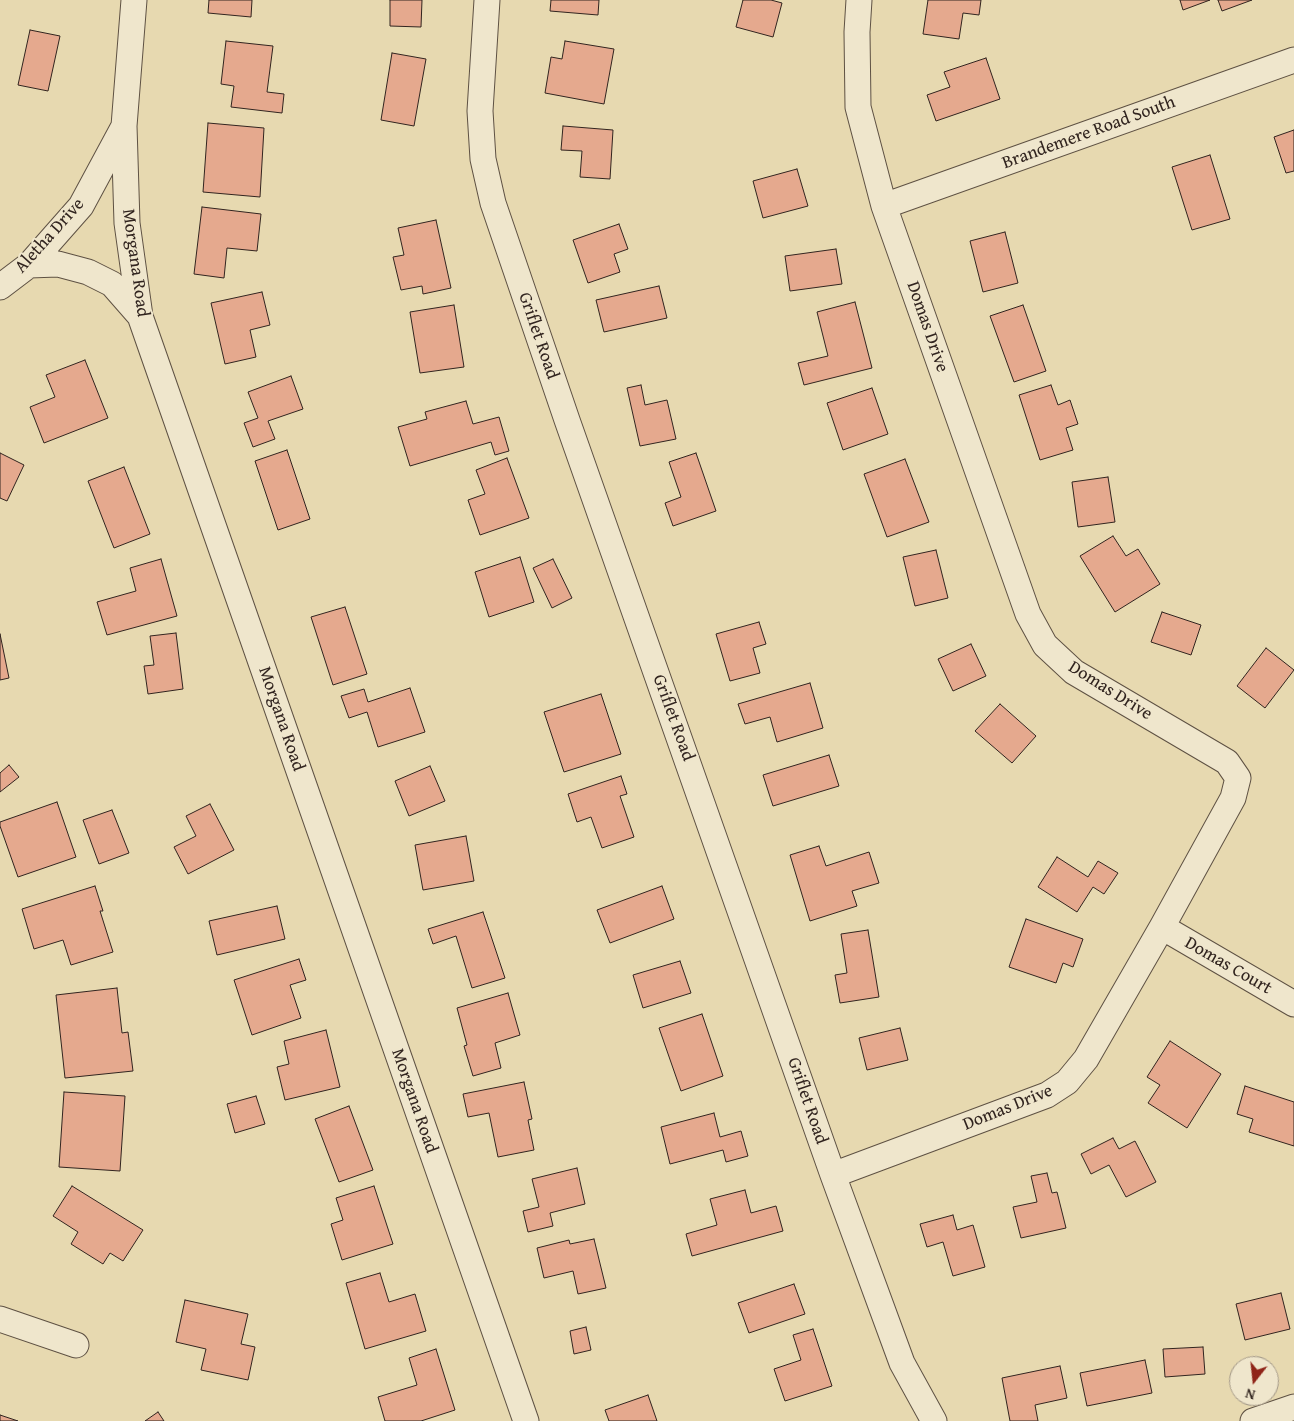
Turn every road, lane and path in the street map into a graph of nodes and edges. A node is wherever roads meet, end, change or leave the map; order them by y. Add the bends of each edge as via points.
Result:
1 (134, 0) edge
2 (487, 0) edge
3 (859, 0) edge
4 (1294, 60) edge
5 (124, 126) junction
6 (884, 206) junction
7 (29, 265) junction
8 (0, 288) edge
9 (140, 316) junction
10 (1162, 927) junction
11 (1294, 1004) edge
12 (833, 1175) junction
13 (0, 1319) edge
14 (76, 1344) dead end
15 (1294, 1407) edge
16 (526, 1421) edge
17 (934, 1421) edge
18 (1253, 1421) edge

1 - 5 street, Morgana Road
2 - 12 street, Griflet Road via 480,111 483,159 493,203
3 - 6 street, Domas Drive via 858,107
4 - 6 street, Brandemere Road South
5 - 7 street, Aletha Drive via 81,206
5 - 9 street, Morgana Road via 127,223
6 - 10 street, Domas Drive via 1028,614 1045,646 1074,672 1227,762 1238,778 1233,798
7 - 8 street, Aletha Drive
7 - 9 street via 58,264 88,272 112,284
9 - 16 street, Morgana Road
10 - 11 street, Domas Court
10 - 12 street, Domas Drive via 1086,1059 1067,1082 1047,1095
12 - 17 street, Griflet Road via 902,1363
13 - 14 street
15 - 18 street

